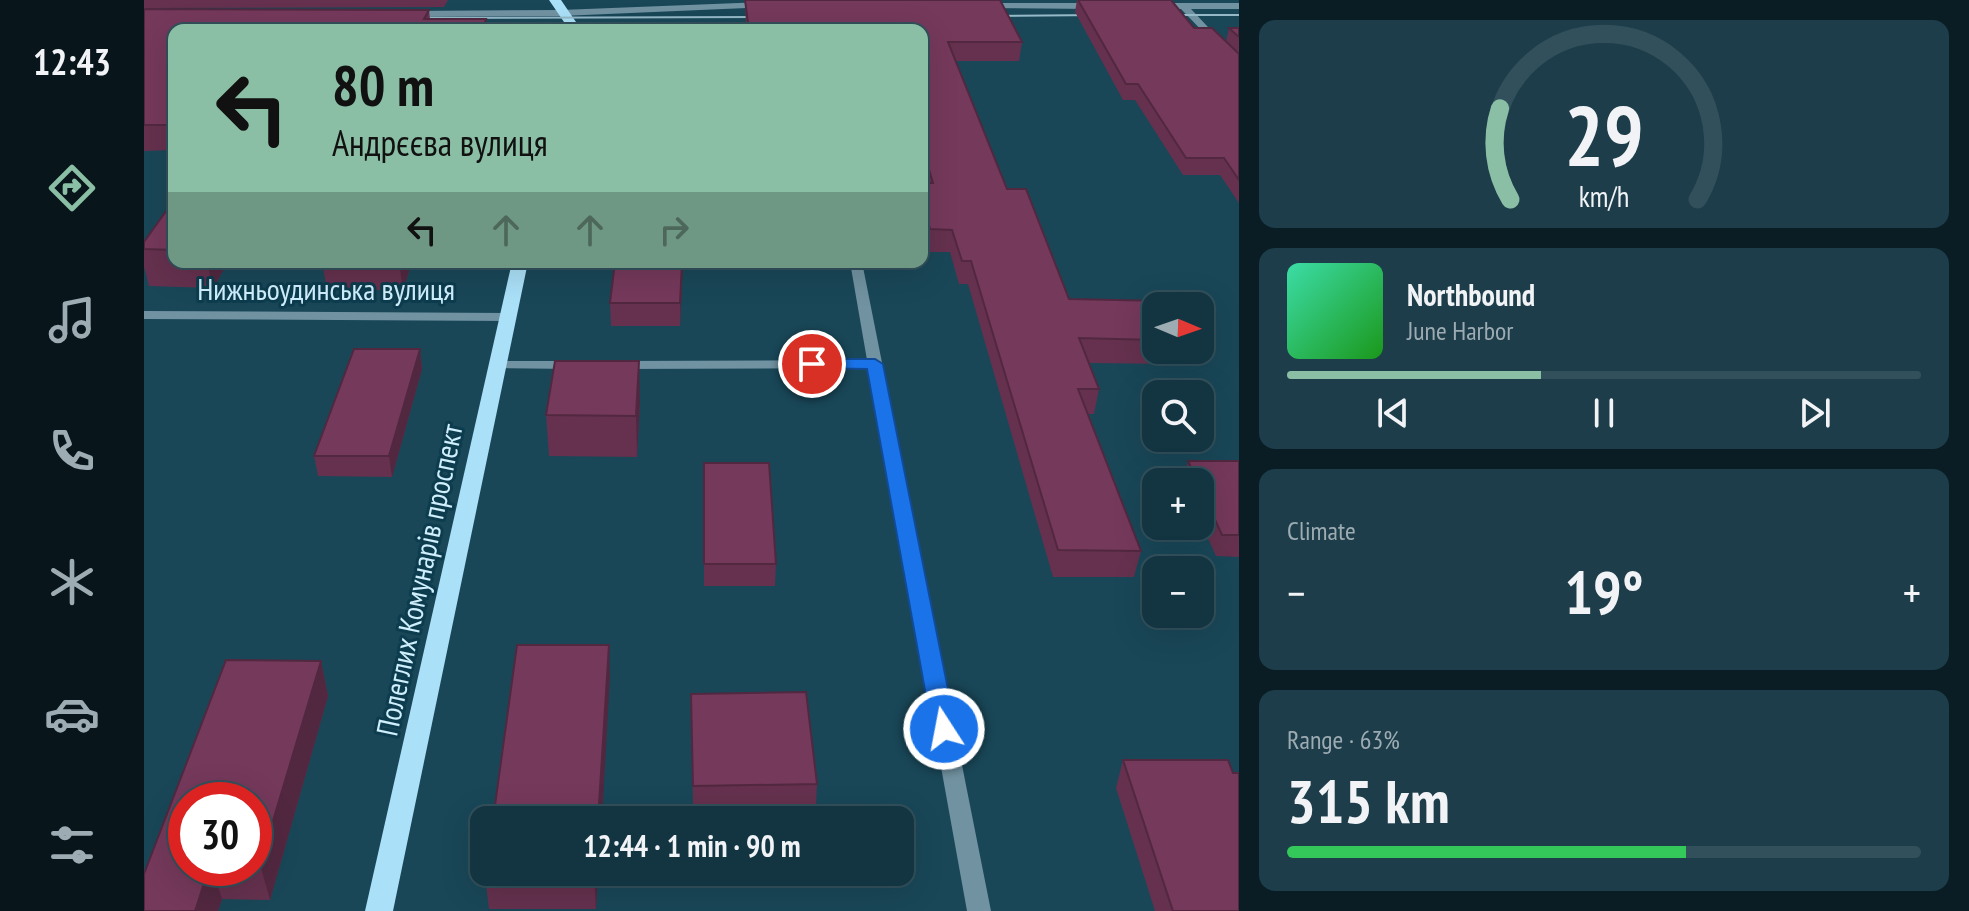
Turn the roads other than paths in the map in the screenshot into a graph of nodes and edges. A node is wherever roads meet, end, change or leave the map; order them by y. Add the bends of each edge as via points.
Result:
1 (555, 0) edge
2 (778, 5) edge
3 (965, 5) edge
4 (1105, 6) edge
5 (1152, 6) edge
6 (1183, 6) junction
7 (1239, 6) edge
8 (561, 13) junction
9 (392, 14) edge
10 (568, 24) edge
11 (1239, 66) edge
12 (519, 268) edge
13 (857, 268) edge
14 (144, 315) edge
15 (508, 317) junction
16 (875, 364) junction
17 (497, 365) junction
18 (379, 911) edge
19 (979, 911) edge

1 - 8 main road
2 - 8 street
3 - 4 street
5 - 6 street
6 - 7 street
6 - 11 street
8 - 9 street
8 - 10 main road
12 - 15 main road, Полеглих Комунарів проспект
13 - 16 street
14 - 15 street, Нижньоудинська вулиця
15 - 17 main road, Полеглих Комунарів проспект
16 - 17 street
16 - 19 street
17 - 18 main road, Полеглих Комунарів проспект

